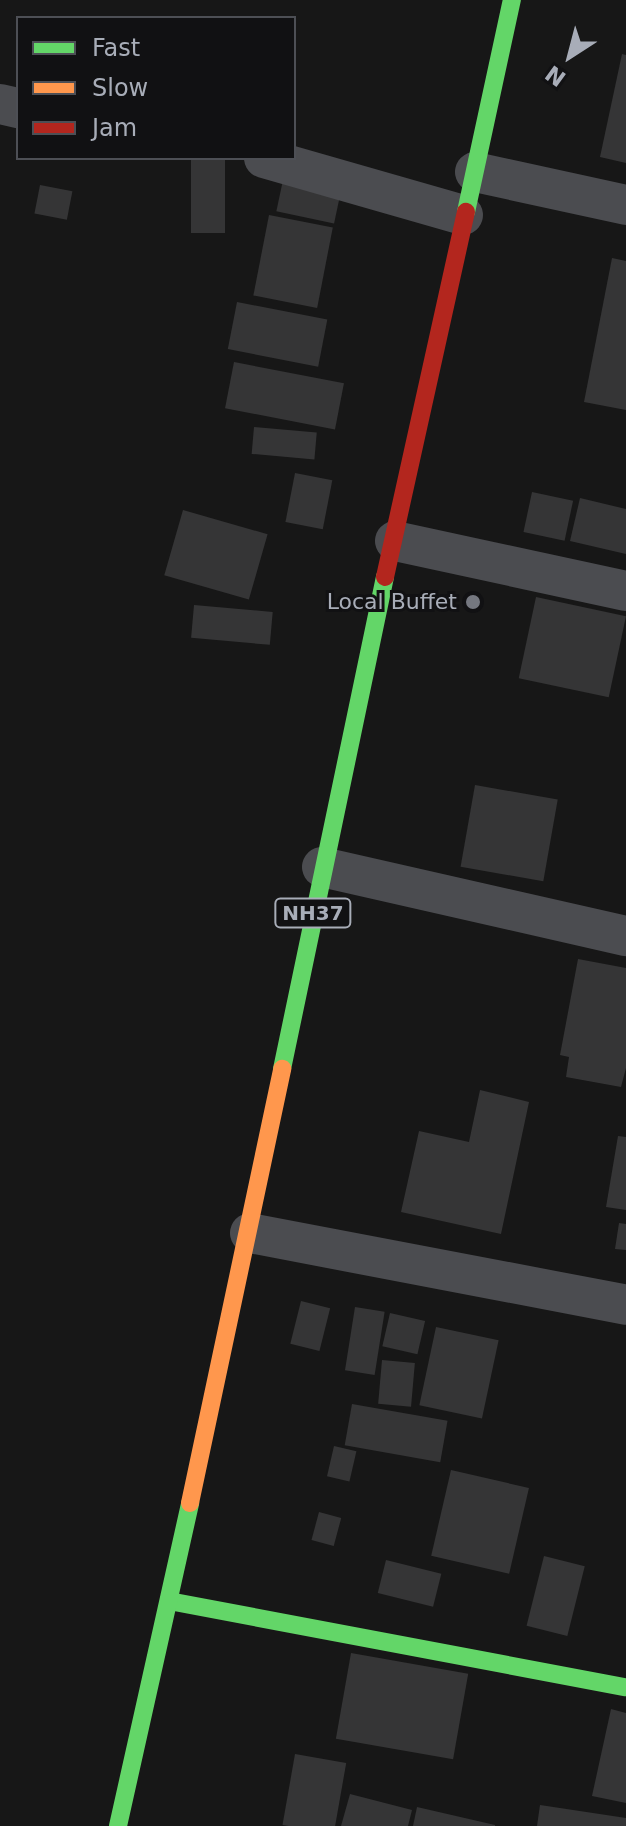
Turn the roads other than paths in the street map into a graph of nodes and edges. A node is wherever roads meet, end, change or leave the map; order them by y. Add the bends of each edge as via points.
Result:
1 (512, 0) edge
2 (271, 160) edge
3 (475, 172) junction
4 (626, 205) edge
5 (463, 215) junction
6 (395, 541) junction
7 (626, 591) edge
8 (322, 867) junction
9 (626, 936) edge
10 (250, 1233) junction
11 (626, 1305) edge
12 (169, 1601) junction
13 (626, 1687) edge
14 (118, 1826) edge

1 - 3 main road, NH37
2 - 5 street
3 - 4 street
3 - 5 main road, NH37
5 - 6 main road, NH37
6 - 7 street
6 - 8 main road, NH37
8 - 9 street
8 - 10 main road, NH37
10 - 11 street
10 - 12 main road, NH37
12 - 13 main road
12 - 14 main road, NH37

